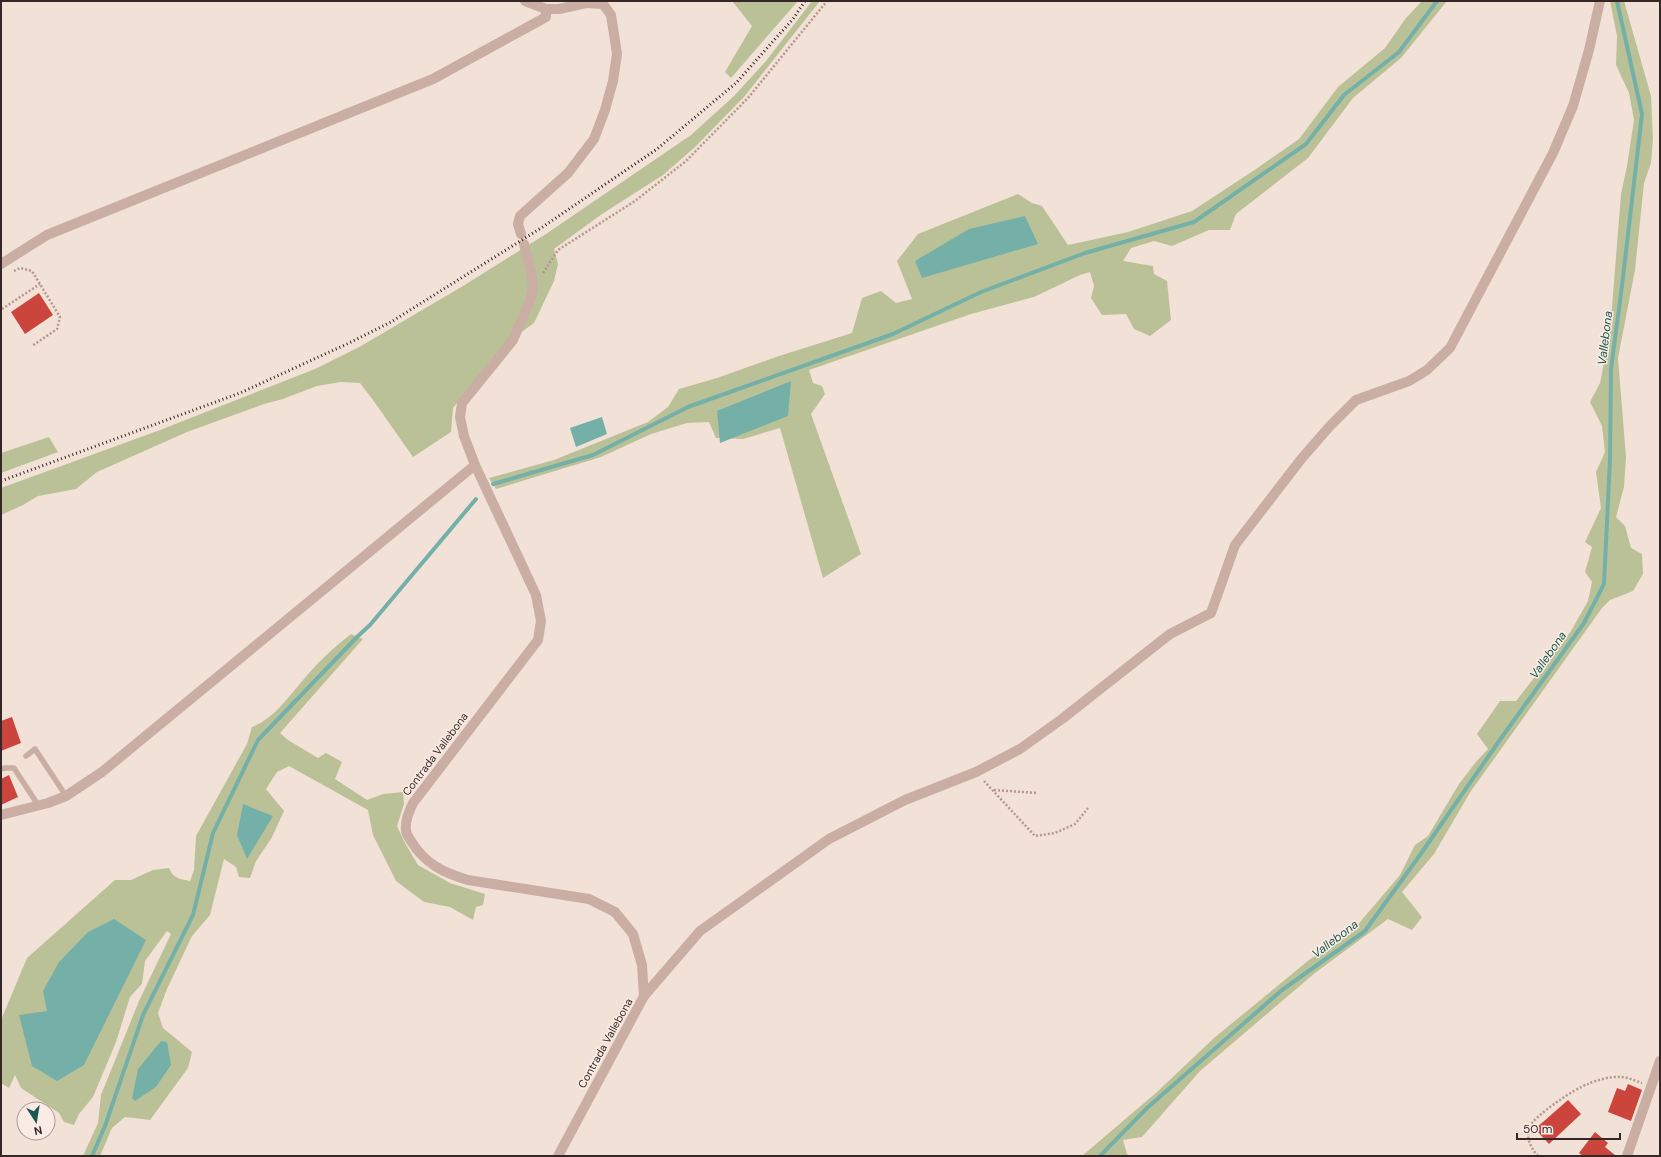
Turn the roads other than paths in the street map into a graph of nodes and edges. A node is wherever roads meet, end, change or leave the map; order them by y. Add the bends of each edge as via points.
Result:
1 (525, 1) edge
2 (1600, 1) edge
3 (546, 9) junction
4 (1, 264) edge
5 (475, 465) junction
6 (26, 756) dead end
7 (1, 770) edge
8 (66, 796) junction
9 (38, 805) junction
10 (1, 815) edge
11 (644, 996) junction
12 (1660, 1061) edge
13 (558, 1156) edge
14 (1627, 1156) edge

1 - 3 street, Contrada Vallebona
2 - 11 street via 1573,106 1553,153 1450,348 1427,370 1409,382 1356,400 1330,426 1302,458 1236,545 1210,613 1170,634 1020,749 976,772 905,800 829,839 700,931
3 - 4 street via 546,17 433,79 47,236
3 - 5 street, Contrada Vallebona via 586,3 603,4 611,15 617,54 613,81 594,139 568,173 520,216 518,224 533,287 531,298 513,340 462,403 460,417
5 - 8 street via 170,717 102,772
5 - 11 street, Contrada Vallebona via 536,595 541,622 538,640 412,803 406,831 416,849 430,864 449,875 589,899 615,912 633,934 642,965
6 - 8 lane via 35,749
7 - 9 lane via 14,768
8 - 9 street
9 - 10 street
11 - 13 street, Contrada Vallebona
12 - 14 street

